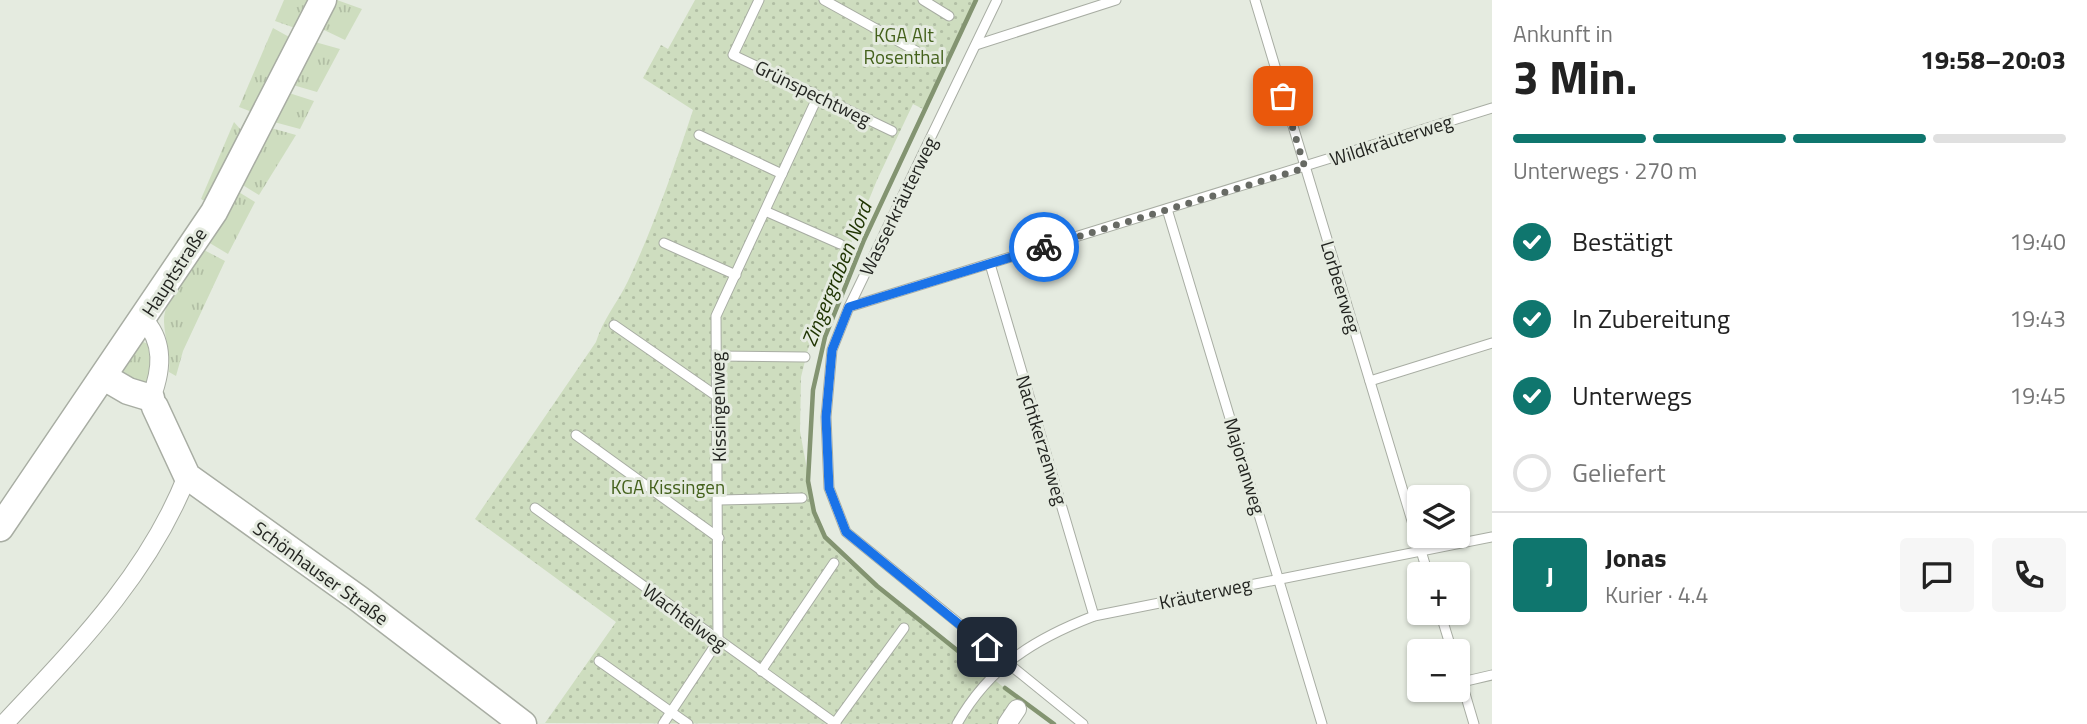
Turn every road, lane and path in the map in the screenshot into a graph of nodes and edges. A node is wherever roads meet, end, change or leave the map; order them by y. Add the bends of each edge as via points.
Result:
1 (323, 0) edge
2 (759, 0) edge
3 (824, 0) edge
4 (923, 0) edge
5 (997, 0) edge
6 (1116, 0) edge
7 (1255, 0) edge
8 (949, 16) dead end
9 (976, 45) junction
10 (925, 56) dead end
11 (818, 96) junction
12 (1492, 108) edge
13 (892, 131) dead end
14 (699, 135) dead end
15 (1305, 168) junction
16 (782, 174) junction
17 (1167, 209) junction
18 (765, 211) junction
19 (664, 243) dead end
20 (840, 244) dead end
21 (990, 264) junction
22 (736, 275) junction
23 (849, 307) junction
24 (143, 319) junction
25 (614, 325) dead end
26 (1492, 343) edge
27 (718, 356) junction
28 (805, 357) dead end
29 (104, 377) junction
30 (1370, 381) junction
31 (718, 397) junction
32 (153, 403) junction
33 (576, 435) dead end
34 (187, 476) junction
35 (802, 498) dead end
36 (719, 500) junction
37 (535, 508) dead end
38 (0, 528) edge
39 (1492, 537) edge
40 (719, 538) junction
41 (1421, 550) junction
42 (1424, 562) edge
43 (834, 563) dead end
44 (1280, 578) junction
45 (1094, 616) junction
46 (904, 628) dead end
47 (718, 641) junction
48 (599, 661) dead end
49 (1007, 663) junction
50 (761, 671) junction
51 (1492, 675) edge
52 (1470, 680) edge
53 (1468, 702) edge
54 (671, 712) junction
55 (4, 724) edge
56 (523, 724) edge
57 (663, 724) edge
58 (688, 724) edge
59 (835, 724) edge
60 (957, 724) edge
61 (1083, 724) edge
62 (1322, 724) edge
63 (1474, 724) edge

1 - 24 street, Hauptstraße via 231,182
2 - 11 lane, Grünspechtweg via 733,54
3 - 10 lane
4 - 8 lane
5 - 9 lane, Wasserkräuterweg
6 - 9 lane
7 - 15 lane, Lorbeerweg
9 - 23 lane, Wasserkräuterweg
11 - 13 lane, Grünspechtweg
11 - 16 lane, Kissingenweg
12 - 15 lane, Wildkräuterweg
14 - 16 lane
15 - 17 lane, Wildkräuterweg
15 - 30 lane, Lorbeerweg
16 - 18 lane, Kissingenweg
17 - 21 lane, Wildkräuterweg
17 - 44 lane, Majoranweg
18 - 20 lane
18 - 22 lane, Kissingenweg
19 - 22 lane
21 - 23 lane, Wildkräuterweg
21 - 45 lane, Nachtkerzenweg
22 - 27 lane, Kissingenweg via 716,316
23 - 49 lane, Wasserkräuterweg via 832,350 826,417 829,488 846,532
24 - 29 street, Hauptstraße
24 - 32 street via 159,346
25 - 31 lane
26 - 30 lane
27 - 28 lane
27 - 31 lane, Kissingenweg
29 - 32 street
29 - 38 street, Hauptstraße
30 - 41 lane, Lorbeerweg
31 - 36 lane, Kissingenweg
32 - 34 street, Schönhauser Straße
33 - 40 lane
34 - 55 street via 171,518 120,597
34 - 56 street, Schönhauser Straße
35 - 36 lane
36 - 40 lane, Kissingenweg
37 - 47 lane, Wachtelweg
39 - 41 lane, Kräuterweg
40 - 47 lane, Kissingenweg
41 - 42 lane, Lorbeerweg
41 - 44 lane, Kräuterweg
43 - 50 lane
44 - 45 lane, Kräuterweg
44 - 62 lane, Majoranweg
45 - 49 lane, Kräuterweg via 1039,639
46 - 59 lane
47 - 50 lane, Wachtelweg
47 - 54 lane
48 - 54 lane
49 - 60 lane, Kräuterweg via 968,705
49 - 61 lane, Wasserkräuterweg
50 - 59 lane, Wachtelweg
51 - 52 lane
53 - 63 lane
54 - 57 lane
54 - 58 lane

